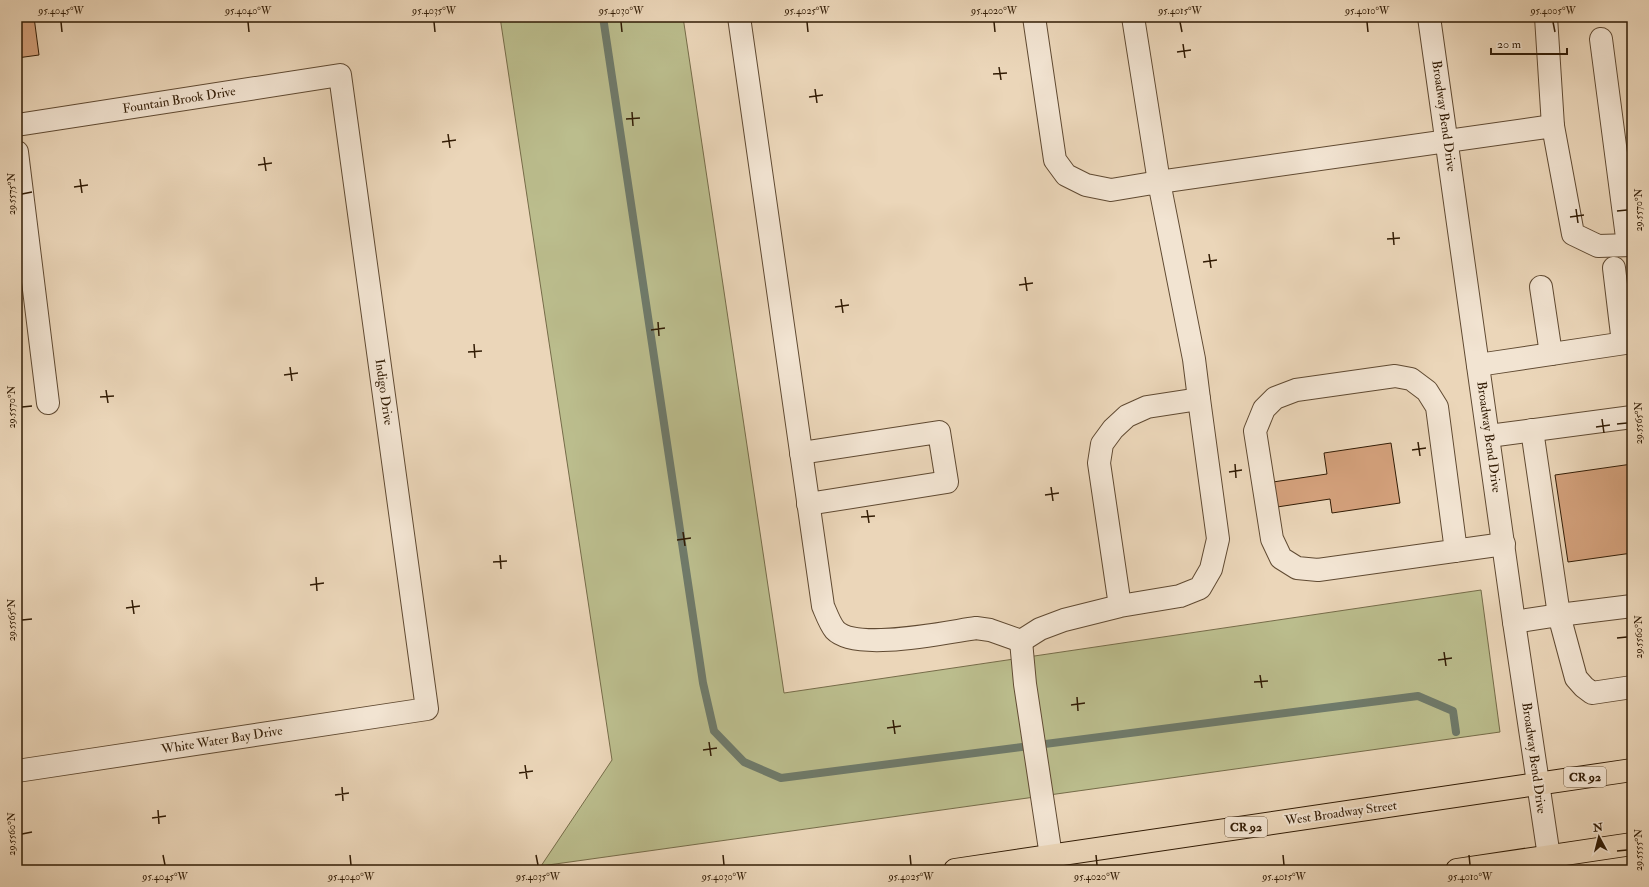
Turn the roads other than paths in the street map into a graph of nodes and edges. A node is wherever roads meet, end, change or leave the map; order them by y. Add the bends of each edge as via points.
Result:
1 (738, 17) edge
2 (1034, 17) edge
3 (1133, 17) edge
4 (1430, 17) edge
5 (1546, 17) edge
6 (1601, 39) dead end
7 (340, 75) joint
8 (17, 125) edge
9 (1553, 126) junction
10 (1447, 141) junction
11 (17, 152) edge
12 (1159, 182) junction
13 (1630, 245) edge
14 (1614, 268) dead end
15 (1541, 287) dead end
16 (1628, 342) edge
17 (1551, 354) junction
18 (1478, 365) junction
19 (1199, 399) junction
20 (48, 403) dead end
21 (1632, 417) edge
22 (1532, 430) junction
23 (1489, 436) junction
24 (801, 453) junction
25 (808, 504) junction
26 (1504, 544) junction
27 (1456, 550) junction
28 (1120, 606) junction
29 (1632, 606) edge
30 (1559, 615) junction
31 (1514, 622) junction
32 (1021, 641) junction
33 (1632, 687) edge
34 (427, 709) joint
35 (1632, 770) edge
36 (17, 771) edge
37 (1538, 784) junction
38 (1632, 844) edge
39 (1051, 856) junction
40 (1550, 863) edge
41 (955, 870) edge
42 (1457, 870) edge

1 - 24 street
2 - 12 street via 1055,160 1060,168 1066,175 1086,186 1111,190
3 - 12 street
4 - 10 street, Broadway Bend Drive
5 - 9 street
6 - 13 street
7 - 8 street, Fountain Brook Drive
7 - 34 street, Indigo Drive
9 - 10 street
9 - 13 street via 1573,234 1598,246
10 - 12 street
10 - 18 street, Broadway Bend Drive
11 - 20 street
12 - 19 street via 1194,359
14 - 16 street
15 - 17 street
16 - 17 street
17 - 18 street
18 - 23 street, Broadway Bend Drive
19 - 28 street via 1147,407 1126,416 1102,444 1099,462
19 - 28 street via 1218,539 1211,569 1200,588 1180,596
21 - 22 street
22 - 23 street
22 - 30 street
23 - 26 street, Broadway Bend Drive
24 - 25 street
24 - 25 street via 939,432 947,482
25 - 32 street via 823,606 835,631 853,640 881,642 976,628
26 - 27 street
26 - 31 street, Broadway Bend Drive
27 - 27 street via 1437,407 1427,391 1411,379 1395,376 1296,390 1275,398 1264,409 1255,431 1272,539 1280,558 1297,568 1318,570
28 - 32 street via 1064,620 1040,629
29 - 30 street
30 - 31 street
30 - 33 street via 1576,678 1584,687 1592,692
31 - 37 street, Broadway Bend Drive
32 - 39 street
34 - 36 street, White Water Bay Drive
35 - 37 main road, West Broadway Street / CR 92
37 - 39 main road, West Broadway Street / CR 92
37 - 40 street, Broadway Bend Drive
38 - 40 main road
39 - 41 main road, West Broadway Street / CR 92
40 - 42 main road

